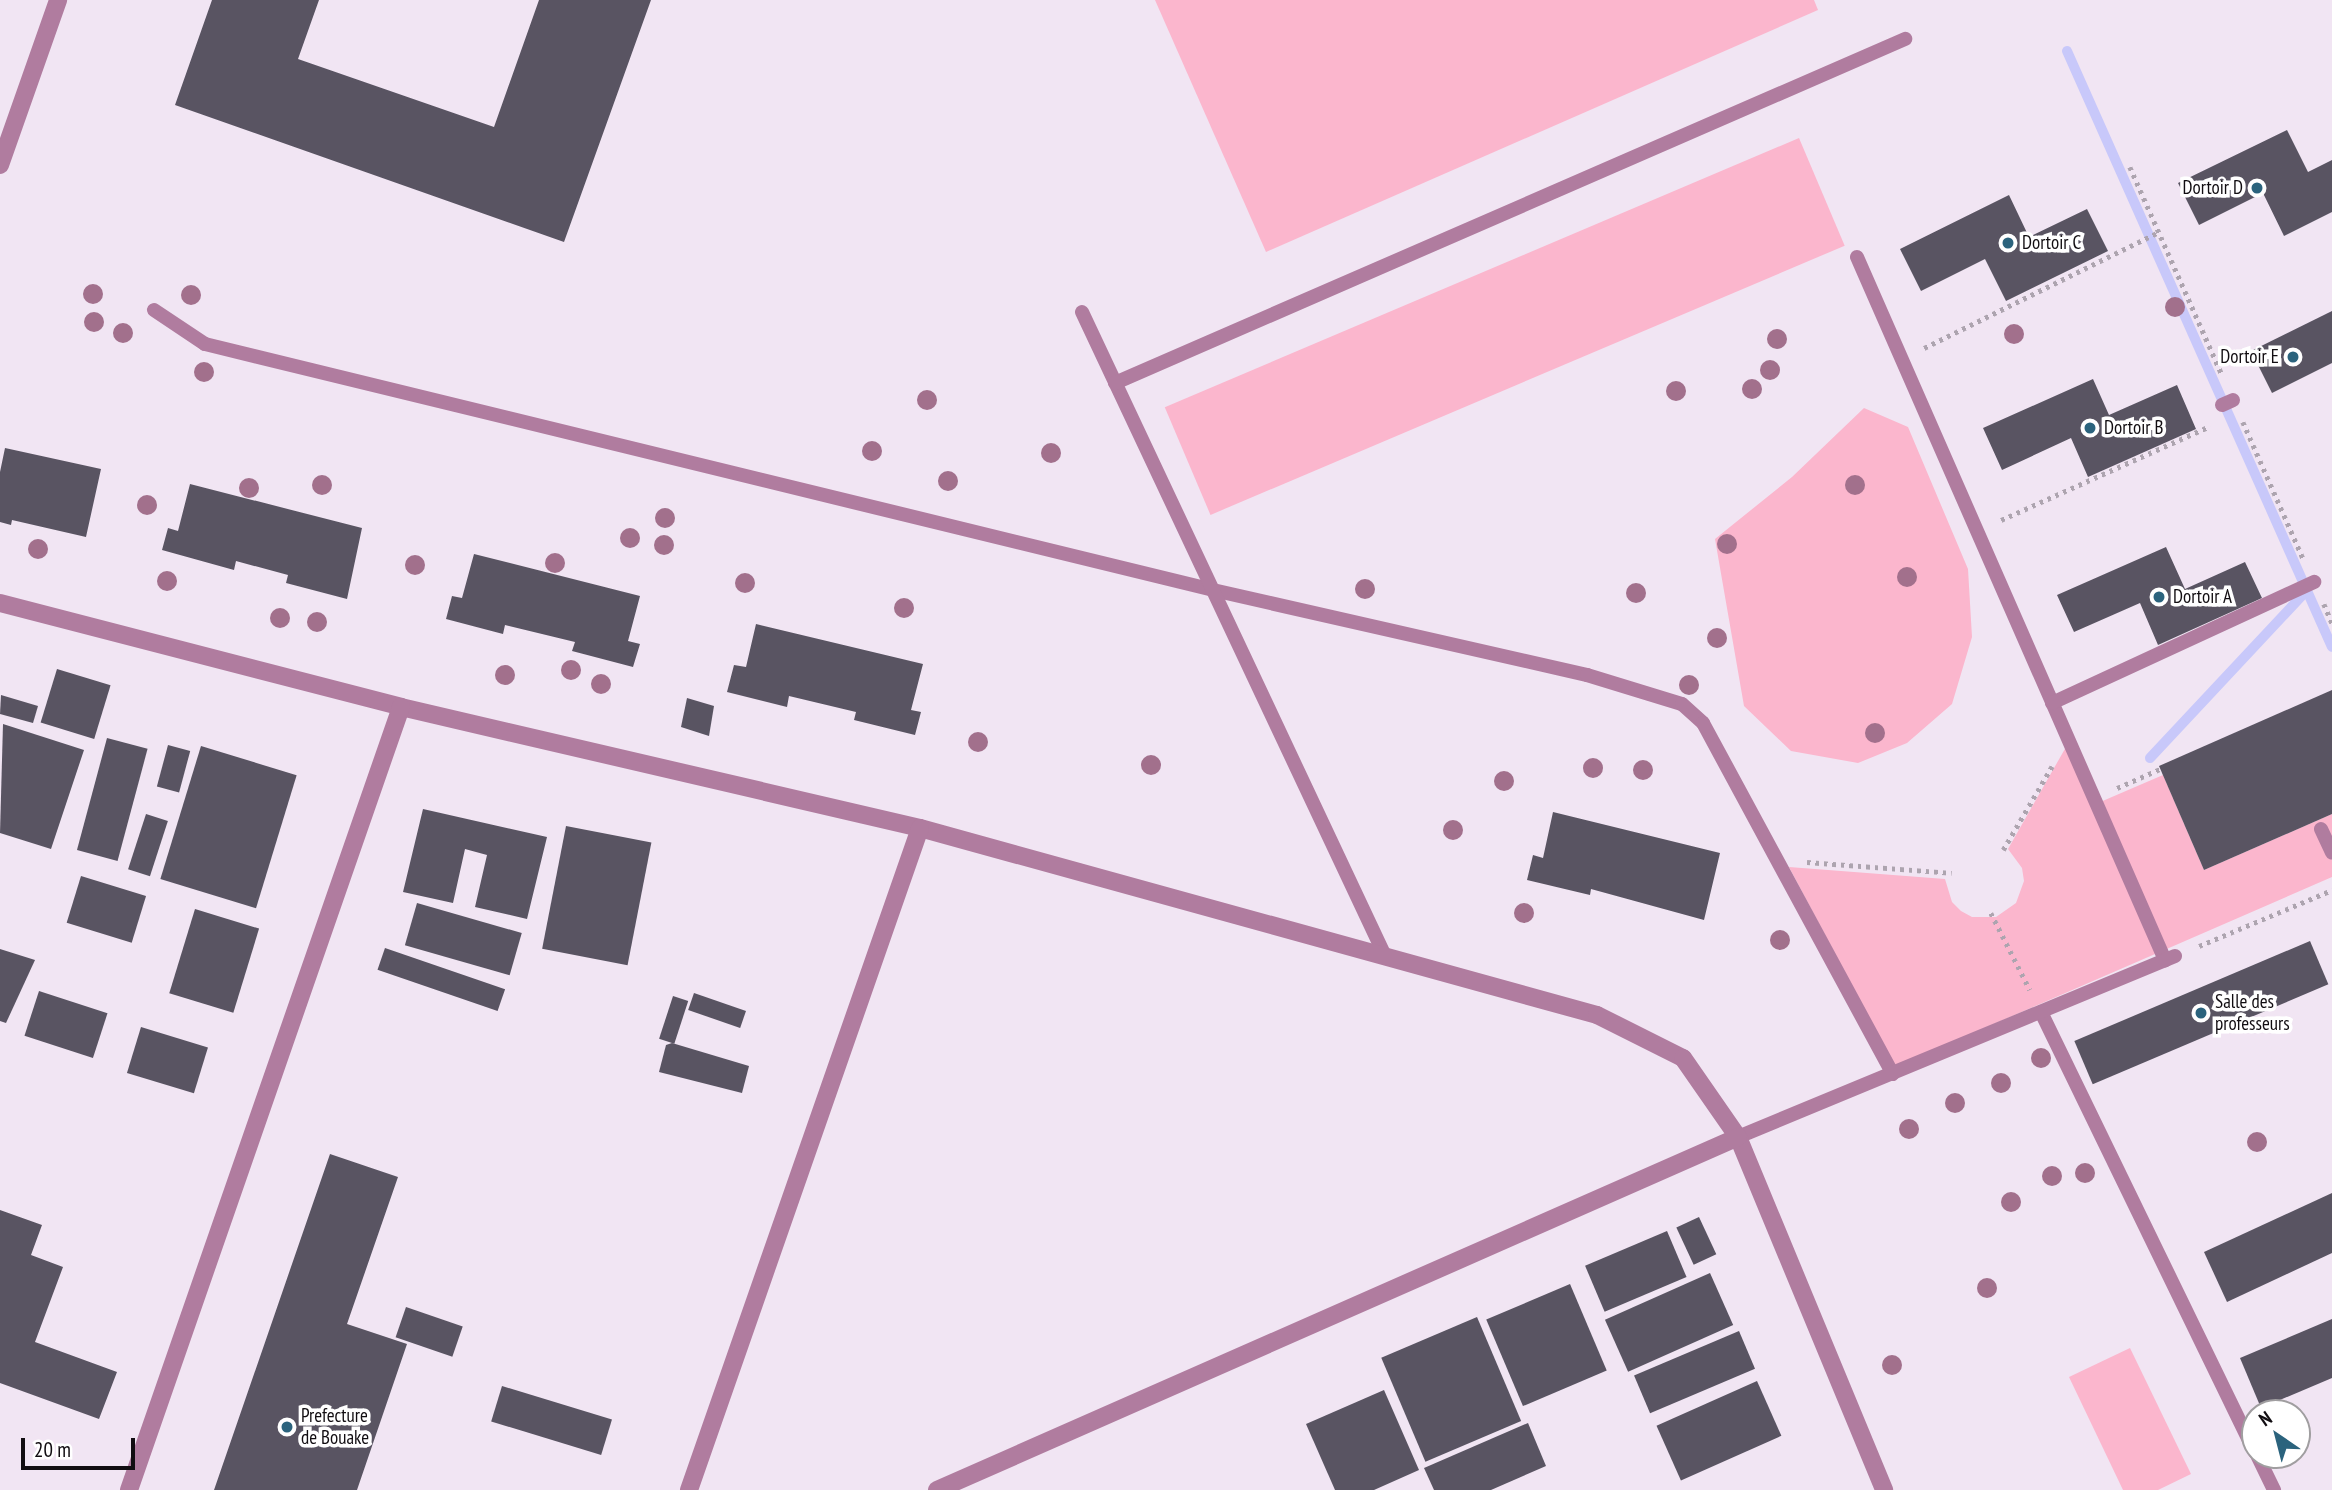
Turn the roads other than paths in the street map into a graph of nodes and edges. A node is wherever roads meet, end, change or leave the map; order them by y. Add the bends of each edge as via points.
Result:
1 (58, 0) edge
2 (1905, 39) dead end
3 (0, 165) edge
4 (1857, 257) dead end
5 (153, 310) dead end
6 (1082, 312) dead end
7 (1115, 383) junction
8 (2307, 585) dead end
9 (1213, 590) junction
10 (0, 603) edge
11 (2052, 704) junction
12 (401, 707) junction
13 (920, 828) junction
14 (2321, 829) dead end
15 (2332, 853) edge
16 (1385, 956) junction
17 (2041, 1012) junction
18 (1893, 1074) junction
19 (1738, 1137) junction
20 (2241, 1422) edge
21 (2264, 1469) edge
22 (128, 1490) edge
23 (689, 1490) edge
24 (937, 1490) edge
25 (1884, 1490) edge
26 (2274, 1490) edge

1 - 3 street
2 - 7 lane
4 - 11 lane
5 - 9 lane via 205,344
6 - 7 lane
7 - 9 lane
8 - 11 lane
9 - 16 lane
9 - 18 lane via 1587,676 1682,704 1703,723
10 - 12 street
11 - 17 lane via 2170,958
12 - 13 street
12 - 22 street
13 - 16 street
13 - 23 street
14 - 15 lane
16 - 19 street via 1597,1015 1683,1058
17 - 18 lane
17 - 20 lane
18 - 19 lane
19 - 24 street
19 - 25 street
21 - 26 lane

